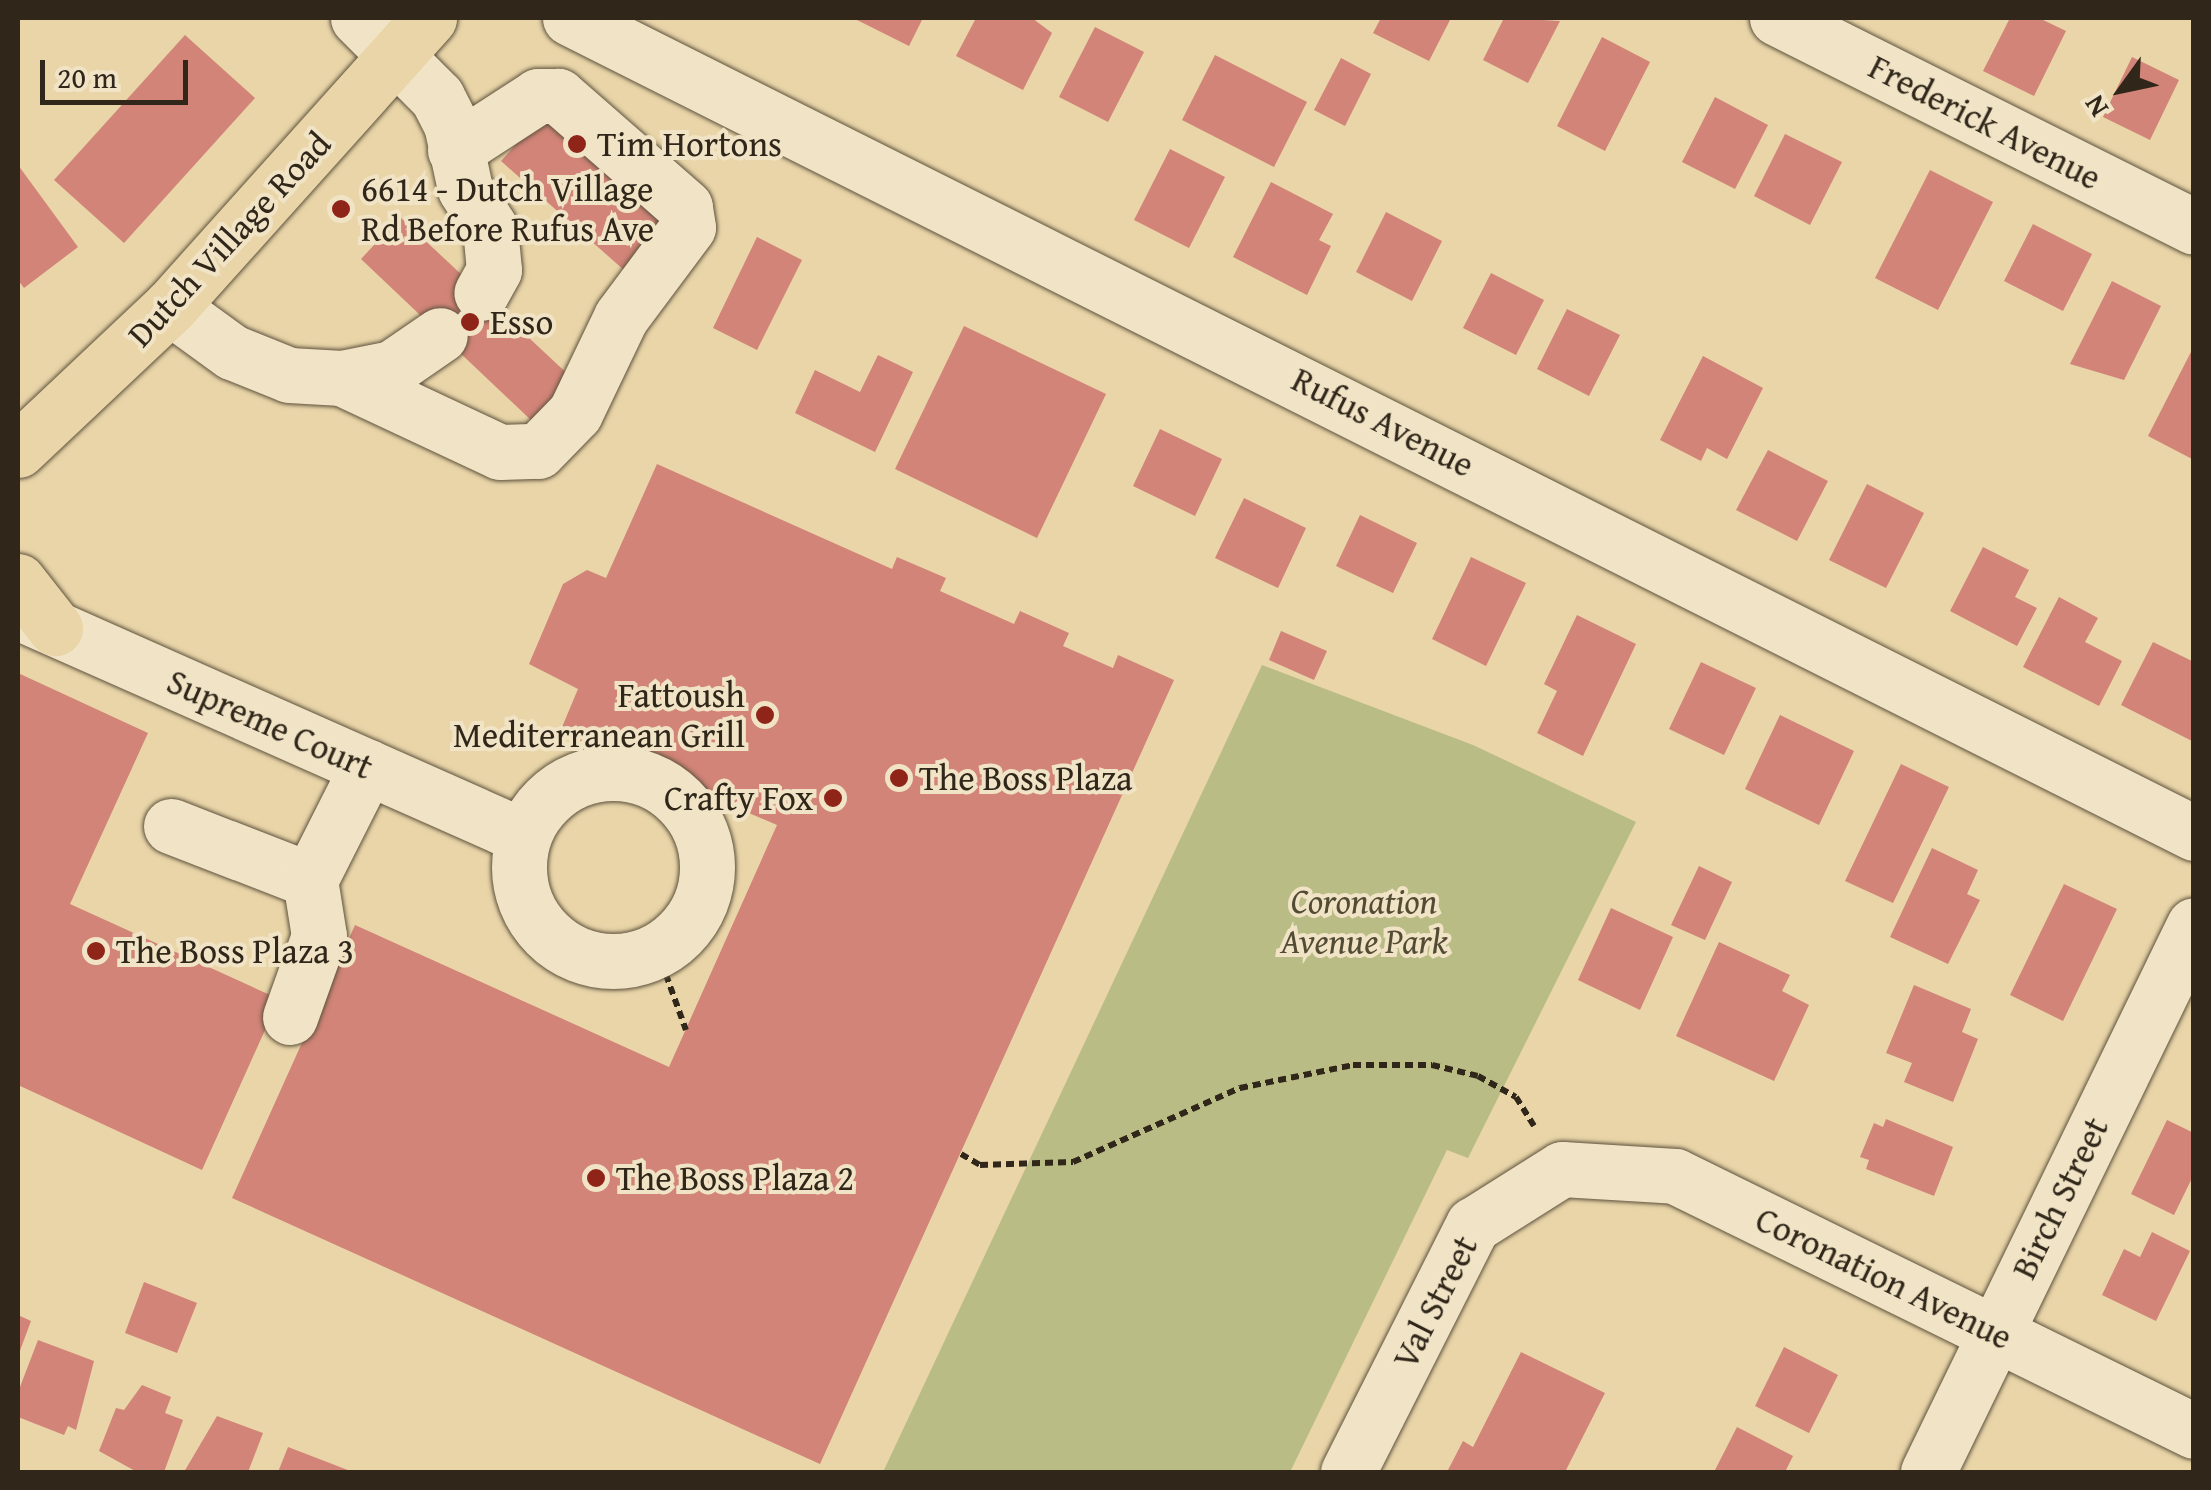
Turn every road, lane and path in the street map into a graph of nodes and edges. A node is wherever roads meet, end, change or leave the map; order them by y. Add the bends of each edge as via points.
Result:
1 (358, 18) edge
2 (570, 18) edge
3 (1777, 18) edge
4 (412, 36) edge
5 (454, 150) junction
6 (2194, 227) edge
7 (481, 293) dead end
8 (170, 307) junction
9 (440, 335) dead end
10 (342, 378) junction
11 (23, 441) edge
12 (18, 580) edge
13 (36, 620) edge
14 (367, 767) junction
15 (171, 826) dead end
16 (2194, 832) edge
17 (523, 836) junction
18 (310, 880) junction
19 (2194, 925) edge
20 (657, 950) junction
21 (290, 1016) dead end
22 (686, 1030) dead end
23 (961, 1154) dead end
24 (1562, 1169) junction
25 (1995, 1332) junction
26 (2194, 1431) edge
27 (1348, 1472) edge
28 (1928, 1472) edge

1 - 4 street
2 - 16 street, Rufus Avenue
3 - 6 street, Frederick Avenue
4 - 5 street
4 - 8 main road, Dutch Village Road
5 - 7 street via 465,189 490,228 494,270
5 - 10 street via 547,93 685,207 688,226 622,317 575,413 538,451 500,452
8 - 10 street via 232,352 289,374
8 - 11 main road, Dutch Village Road
9 - 10 street via 392,368
12 - 13 main road
13 - 14 street, Supreme Court
14 - 17 street, Supreme Court
14 - 18 street
15 - 18 street
17 - 20 street via 518,877 544,932 598,960
17 - 20 street via 553,793 580,778 612,772 671,792 705,844 707,876 682,932
18 - 21 street via 319,936
19 - 25 street, Birch Street
20 - 22 path
23 - 24 path via 980,1165 1073,1162 1240,1088 1394,1063 1478,1076 1516,1097
24 - 25 street, Coronation Avenue via 1675,1176
24 - 27 street, Val Street via 1473,1225
25 - 26 street, Coronation Avenue
25 - 28 street, Birch Street

